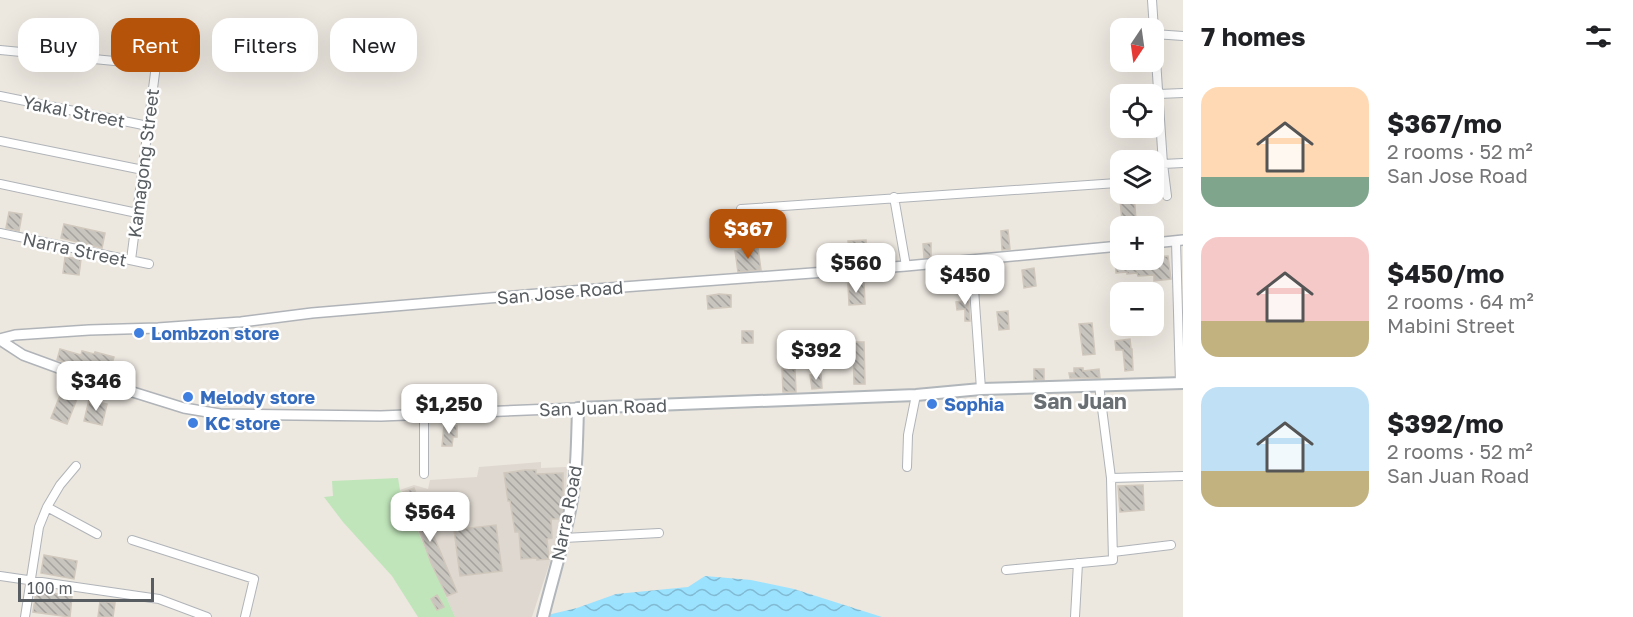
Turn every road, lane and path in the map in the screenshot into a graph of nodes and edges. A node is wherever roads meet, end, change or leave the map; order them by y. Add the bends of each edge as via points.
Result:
1 (1152, 0) edge
2 (1153, 18) edge
3 (1164, 35) edge
4 (1183, 36) edge
5 (0, 50) edge
6 (1183, 93) edge
7 (1164, 94) edge
8 (0, 96) edge
9 (148, 126) junction
10 (0, 141) edge
11 (1183, 162) edge
12 (1164, 164) edge
13 (143, 170) junction
14 (1164, 172) edge
15 (1110, 183) edge
16 (0, 184) edge
17 (1167, 196) dead end
18 (894, 197) junction
19 (741, 209) dead end
20 (137, 213) junction
21 (0, 233) edge
22 (1180, 241) edge
23 (1164, 242) edge
24 (1110, 247) edge
25 (131, 260) junction
26 (972, 260) junction
27 (149, 264) dead end
28 (906, 266) junction
29 (0, 339) edge
30 (1182, 383) edge
31 (1099, 385) junction
32 (981, 389) junction
33 (915, 395) junction
34 (578, 408) junction
35 (424, 414) junction
36 (76, 466) dead end
37 (907, 467) dead end
38 (424, 474) dead end
39 (1183, 476) edge
40 (1111, 478) junction
41 (46, 507) junction
42 (659, 533) dead end
43 (97, 534) dead end
44 (564, 538) junction
45 (132, 540) dead end
46 (1171, 545) dead end
47 (1113, 552) junction
48 (1078, 563) junction
49 (1006, 570) dead end
50 (0, 576) edge
51 (31, 581) junction
52 (25, 617) edge
53 (207, 617) edge
54 (245, 617) edge
55 (543, 617) edge
56 (1075, 617) edge

1 - 2 street
3 - 4 street
5 - 9 street, Kamagong Street via 156,66
6 - 7 street
8 - 9 street, Yakal Street
9 - 13 street, Kamagong Street
10 - 13 street
11 - 12 street
13 - 20 street, Kamagong Street
14 - 17 street
15 - 18 street
16 - 20 street
18 - 19 street
18 - 28 street
20 - 25 street, Kamagong Street
21 - 25 street, Narra Street
22 - 23 street
22 - 30 street
24 - 26 street, San Jose Road
25 - 27 street, Narra Street
26 - 28 street, San Jose Road
26 - 32 street
28 - 29 street, San Jose Road
29 - 35 street, San Juan Road via 23,355 184,408 220,414
30 - 31 main road, San Juan Road
31 - 32 main road, San Juan Road
31 - 40 street
32 - 33 main road, San Juan Road
33 - 34 main road, San Juan Road
33 - 37 street
34 - 35 street, San Juan Road
34 - 44 main road, Narra Road via 574,483
35 - 38 street
36 - 41 street
39 - 40 street
40 - 47 street
41 - 43 street
41 - 51 street
42 - 44 street
44 - 55 main road, Narra Road
45 - 54 street via 254,579
46 - 47 street
47 - 48 street via 1113,560
48 - 49 street
48 - 56 street
50 - 51 street
51 - 52 street
51 - 53 street via 159,599

